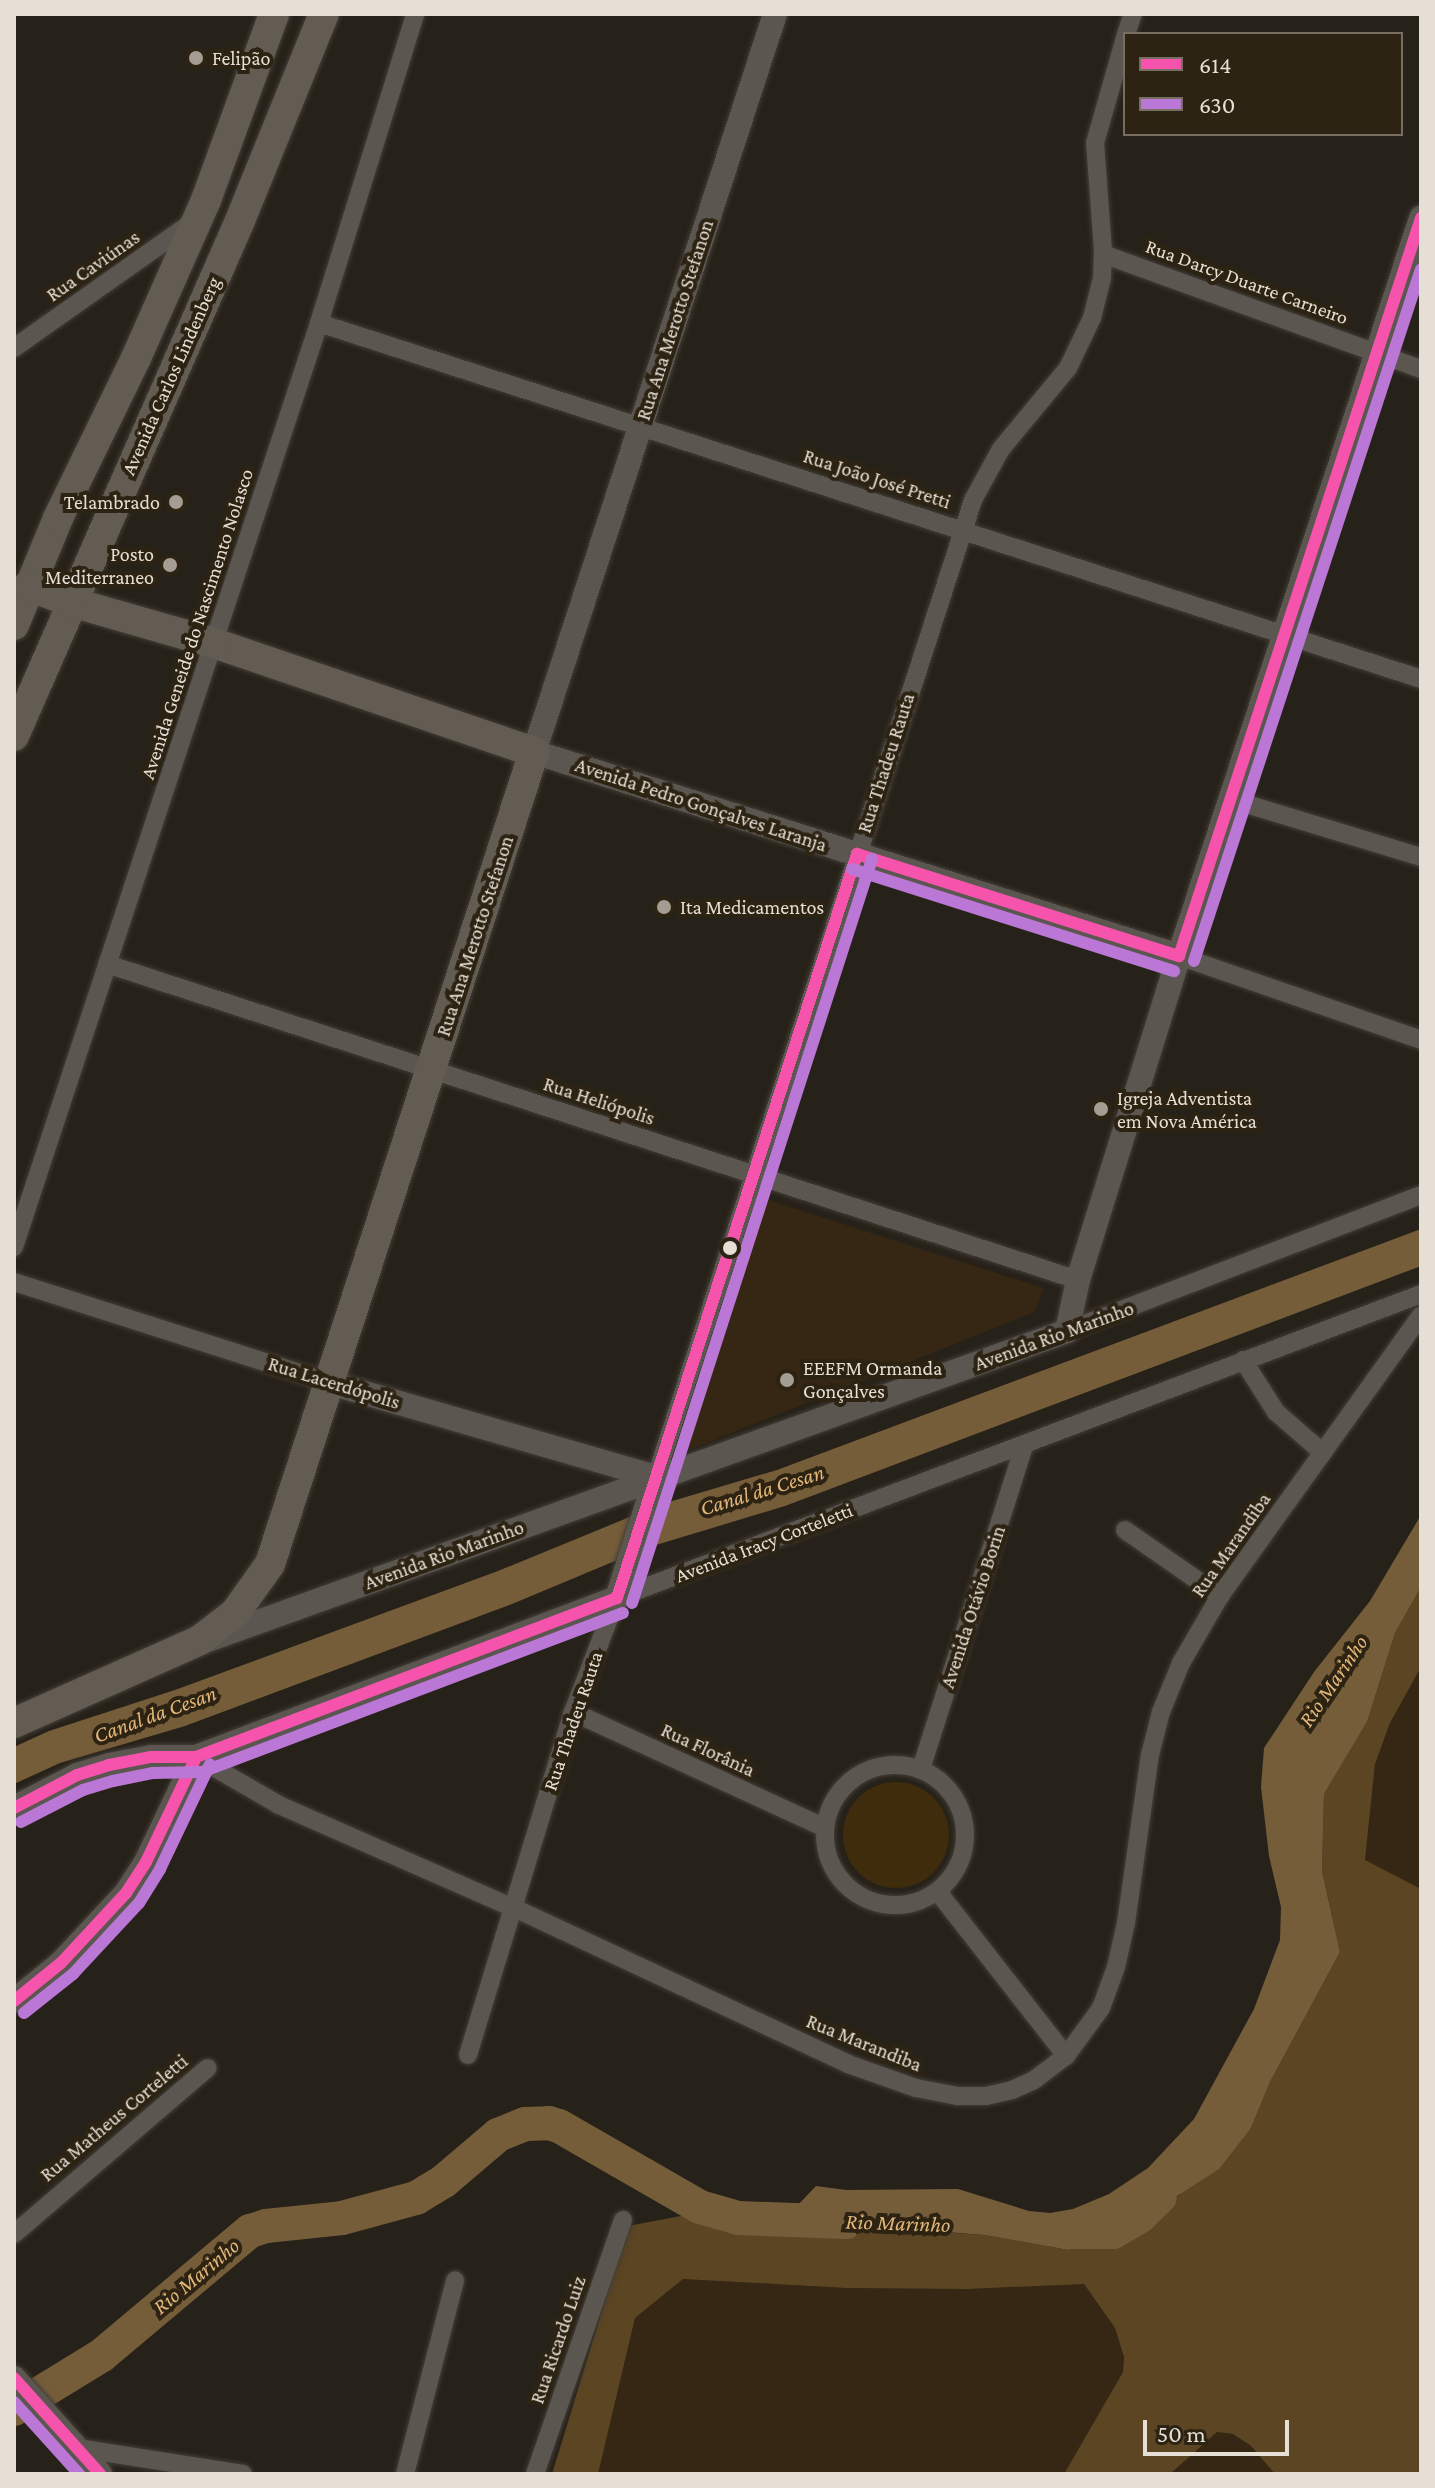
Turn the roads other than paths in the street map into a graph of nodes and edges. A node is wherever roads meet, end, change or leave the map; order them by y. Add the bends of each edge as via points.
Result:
1 (274, 14) edge
2 (324, 14) edge
3 (415, 14) edge
4 (775, 14) edge
5 (1123, 46) edge
6 (1421, 218) edge
7 (197, 219) junction
8 (1103, 254) junction
9 (319, 323) junction
10 (14, 348) edge
11 (1376, 352) junction
12 (1421, 369) edge
13 (641, 425) junction
14 (962, 530) junction
15 (28, 586) junction
16 (71, 602) junction
17 (14, 625) edge
18 (1283, 635) junction
19 (214, 643) junction
20 (1421, 679) edge
21 (14, 736) edge
22 (534, 752) junction
23 (1230, 799) junction
24 (857, 854) junction
25 (1421, 857) edge
26 (1179, 956) junction
27 (107, 964) junction
28 (1421, 1040) edge
29 (432, 1069) junction
30 (754, 1174) junction
31 (1421, 1195) edge
32 (14, 1247) edge
33 (1078, 1280) junction
34 (14, 1282) edge
35 (1421, 1294) edge
36 (1421, 1315) edge
37 (1067, 1331) junction
38 (1243, 1360) junction
39 (330, 1383) junction
40 (1025, 1444) junction
41 (1323, 1453) junction
42 (656, 1477) junction
43 (1125, 1530) dead end
44 (1220, 1596) junction
45 (617, 1598) junction
46 (187, 1648) junction
47 (573, 1712) junction
48 (14, 1723) edge
49 (151, 1757) junction
50 (196, 1757) junction
51 (921, 1769) junction
52 (179, 1792) junction
53 (14, 1808) edge
54 (825, 1828) junction
55 (938, 1892) junction
56 (514, 1908) junction
57 (14, 2001) edge
58 (468, 2055) dead end
59 (1066, 2056) junction
60 (208, 2068) dead end
61 (623, 2220) dead end
62 (14, 2234) edge
63 (455, 2280) dead end
64 (16, 2381) edge
65 (77, 2448) junction
66 (199, 2470) edge
67 (100, 2474) edge
68 (243, 2474) edge
69 (405, 2474) edge
70 (535, 2474) edge

1 - 7 main road, Avenida Carlos Lindenberg
2 - 16 main road, Avenida Carlos Lindenberg via 239,223
3 - 9 street, Avenida Geneide do Nascimento Nolasco
4 - 13 street, Rua Ana Merotto Stefanon
5 - 8 street, Rua Thadeu Rauta via 1095,143
6 - 11 street
7 - 10 street, Rua Caviúnas
7 - 15 main road, Avenida Carlos Lindenberg
8 - 11 street, Rua Darcy Duarte Carneiro
8 - 14 street, Rua Thadeu Rauta via 1096,305 1082,344 988,469
9 - 13 street, Rua João José Pretti
9 - 19 street, Avenida Geneide do Nascimento Nolasco
11 - 12 street, Rua Darcy Duarte Carneiro
11 - 18 street
13 - 14 street, Rua João José Pretti
13 - 22 street, Rua Ana Merotto Stefanon
14 - 18 street, Rua João José Pretti
14 - 24 street, Rua Thadeu Rauta
15 - 16 main road, Avenida Pedro Gonçalves Laranja
15 - 17 main road, Avenida Carlos Lindenberg
16 - 19 main road, Avenida Pedro Gonçalves Laranja
16 - 21 main road, Avenida Carlos Lindenberg
18 - 20 street, Rua João José Pretti
18 - 23 street
19 - 22 main road, Avenida Pedro Gonçalves Laranja
19 - 27 street, Avenida Geneide do Nascimento Nolasco
22 - 24 street, Avenida Pedro Gonçalves Laranja
22 - 29 main road, Rua Ana Merotto Stefanon
23 - 25 street
23 - 26 street
24 - 26 street, Avenida Pedro Gonçalves Laranja
24 - 30 street, Rua Thadeu Rauta
26 - 28 street, Avenida Pedro Gonçalves Laranja
26 - 33 street
27 - 29 street, Rua Heliópolis
27 - 32 street, Avenida Geneide do Nascimento Nolasco
29 - 30 street, Rua Heliópolis
29 - 39 main road, Rua Ana Merotto Stefanon
30 - 33 street, Rua Heliópolis
30 - 42 street, Rua Thadeu Rauta
31 - 37 street, Avenida Rio Marinho
33 - 37 street
34 - 39 street, Rua Lacerdópolis
35 - 38 street, Avenida Iracy Corteletti
36 - 41 street, Rua Marandiba
37 - 42 street, Avenida Rio Marinho
38 - 40 street, Avenida Iracy Corteletti
38 - 41 street via 1276,1412
39 - 42 street, Rua Lacerdópolis
39 - 46 main road, Rua Ana Merotto Stefanon via 270,1564 235,1613
40 - 45 street, Avenida Iracy Corteletti
40 - 51 street, Avenida Otávio Borin
41 - 44 street, Rua Marandiba
42 - 45 street, Rua Thadeu Rauta
42 - 46 street, Avenida Rio Marinho
43 - 44 street
44 - 59 street, Rua Marandiba via 1181,1663 1161,1712 1116,1967 1101,2008
45 - 47 street, Rua Thadeu Rauta
45 - 50 street, Avenida Iracy Corteletti
46 - 48 main road, Rua Ana Merotto Stefanon
47 - 54 street, Rua Florânia
47 - 56 street, Rua Thadeu Rauta
49 - 50 street, Avenida Iracy Corteletti
49 - 52 street
49 - 53 street, Avenida Iracy Corteletti via 77,1775
50 - 52 street
50 - 56 street, Rua Marandiba via 279,1805
51 - 54 street via 903,1765 866,1770 838,1794
51 - 55 street via 940,1780 963,1815 962,1858
52 - 57 street via 126,1893 61,1963
54 - 55 street via 833,1868 861,1897 900,1905
55 - 59 street
56 - 58 street, Rua Thadeu Rauta
56 - 59 street, Rua Marandiba via 848,2064 916,2088 986,2096 1034,2080
60 - 62 street, Rua Matheus Corteletti
61 - 70 street, Rua Ricardo Luiz
63 - 69 street
64 - 65 street
65 - 66 street
65 - 67 street
66 - 68 street

